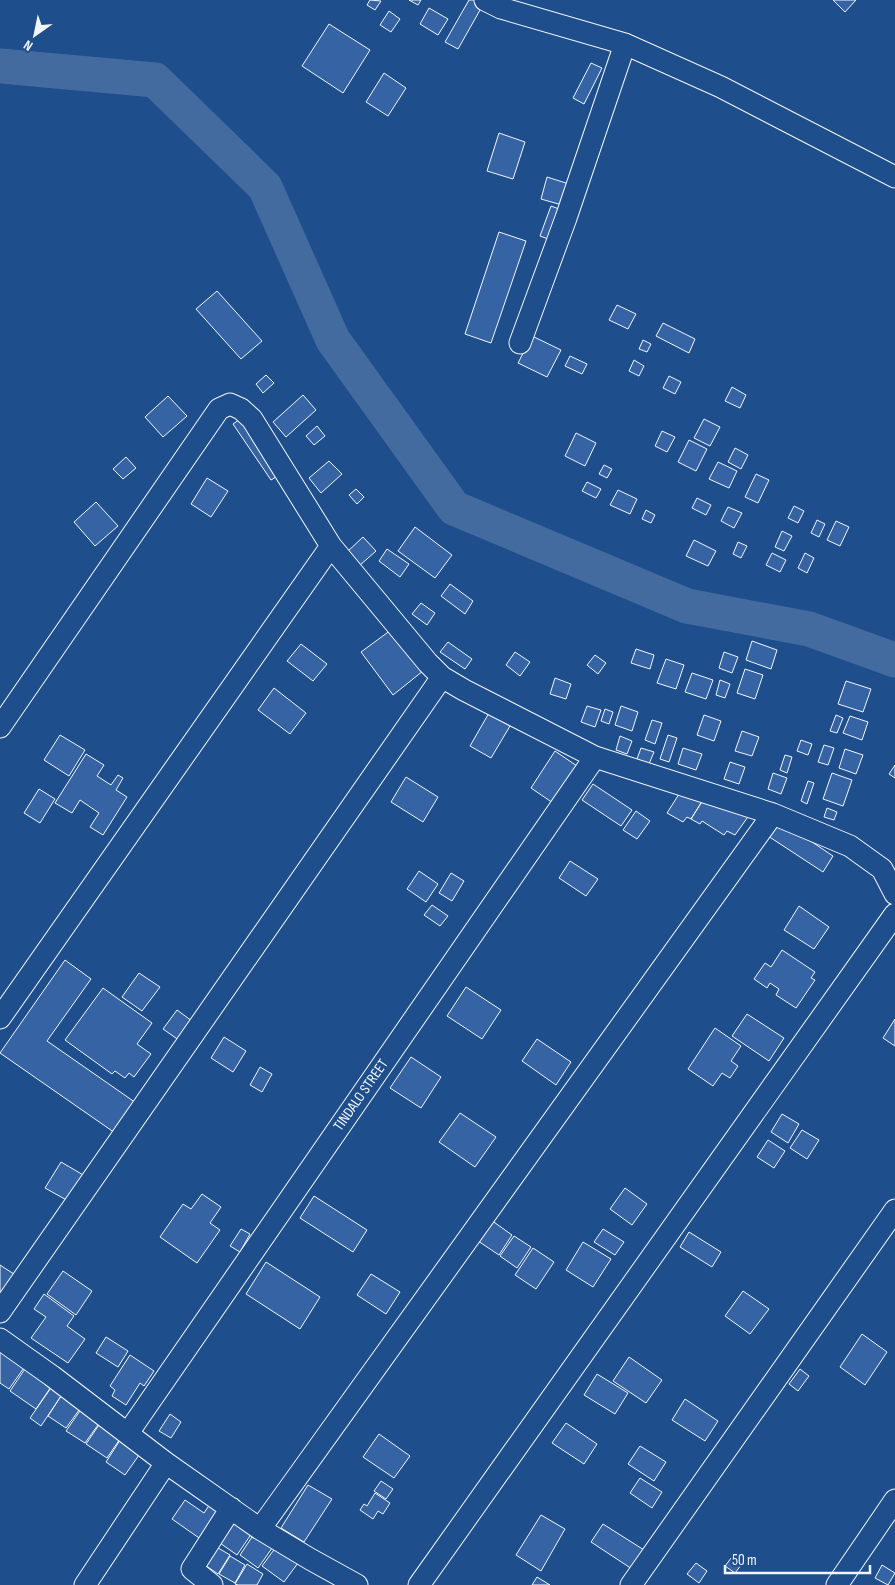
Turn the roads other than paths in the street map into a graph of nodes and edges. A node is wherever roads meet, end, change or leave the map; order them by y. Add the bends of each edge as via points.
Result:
1 (485, 0) edge
2 (511, 5) edge
3 (626, 44) junction
4 (895, 177) edge
5 (520, 343) dead end
6 (331, 546) junction
7 (442, 678) junction
8 (0, 727) edge
9 (595, 757) junction
10 (773, 814) junction
11 (895, 894) edge
12 (895, 914) edge
13 (0, 1018) edge
14 (895, 1210) edge
15 (0, 1312) edge
16 (0, 1339) edge
17 (128, 1433) junction
18 (166, 1462) junction
19 (895, 1500) edge
20 (231, 1508) junction
21 (260, 1529) junction
22 (85, 1585) edge
23 (212, 1585) edge
24 (357, 1585) edge
25 (419, 1585) edge
26 (631, 1585) edge
27 (837, 1585) edge

1 - 2 street
2 - 3 street
3 - 4 street via 721,87
3 - 5 street
6 - 7 street
6 - 8 street via 252,419 230,404 220,409
6 - 13 street
7 - 9 street
7 - 15 street
9 - 10 street
9 - 17 street, TINDALO STREET
10 - 11 street via 850,846 882,869
10 - 21 street
12 - 25 street
14 - 26 street
16 - 17 street
17 - 18 street
18 - 20 street
18 - 22 street
19 - 27 street
20 - 21 street
20 - 23 street via 192,1569
21 - 24 street

